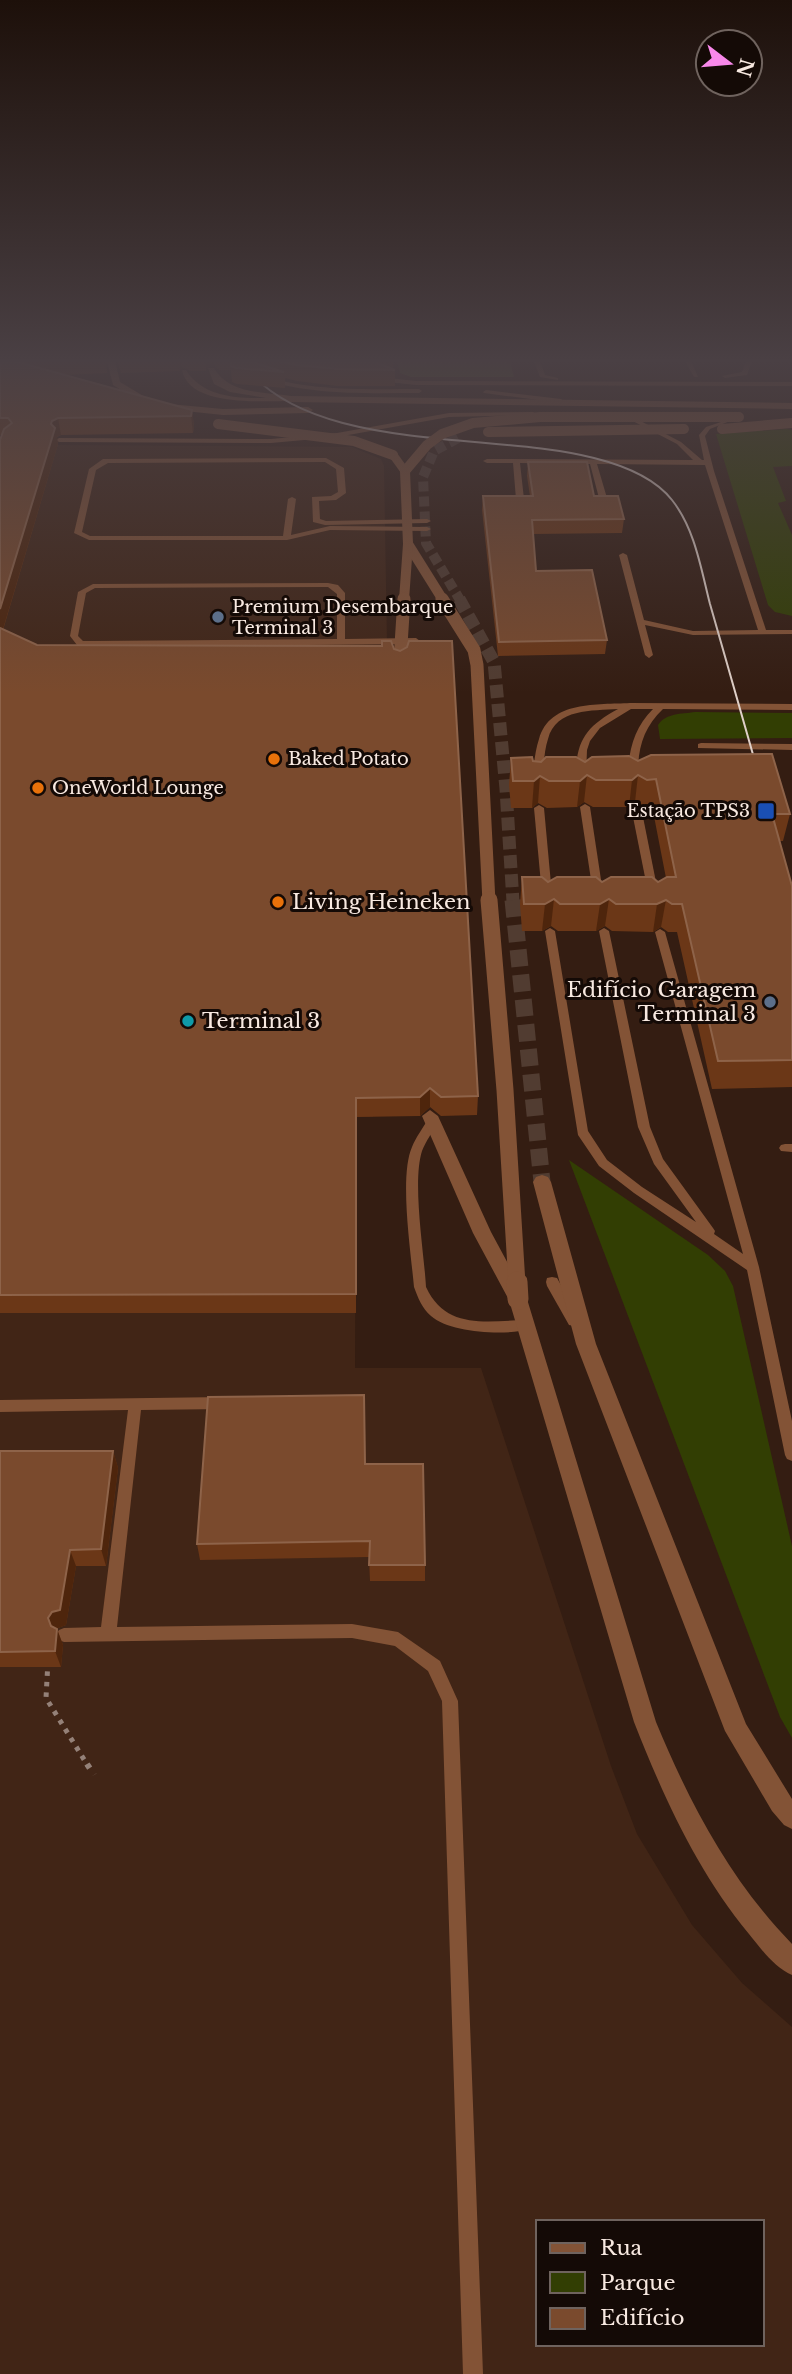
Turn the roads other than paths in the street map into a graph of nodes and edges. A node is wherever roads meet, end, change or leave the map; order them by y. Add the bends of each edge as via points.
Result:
1 (405, 471) edge
2 (92, 472) edge
3 (340, 472) edge
4 (517, 472) edge
5 (596, 472) edge
6 (708, 472) edge
7 (603, 498) edge
8 (292, 499) dead end
9 (520, 499) edge
10 (287, 538) junction
11 (408, 544) junction
12 (623, 555) dead end
13 (639, 621) junction
14 (763, 632) junction
15 (792, 632) edge
16 (416, 641) edge
17 (341, 642) junction
18 (649, 655) dead end
19 (400, 660) edge
20 (631, 706) junction
21 (661, 706) junction
22 (792, 706) edge
23 (701, 746) dead end
24 (792, 747) edge
25 (633, 783) edge
26 (536, 784) edge
27 (581, 784) edge
28 (585, 807) edge
29 (636, 807) edge
30 (539, 808) edge
31 (547, 904) edge
32 (600, 904) edge
33 (655, 904) edge
34 (550, 931) edge
35 (604, 931) edge
36 (660, 932) edge
37 (431, 1119) joint
38 (542, 1182) tunnel mouth
39 (715, 1240) junction
40 (753, 1267) junction
41 (552, 1282) dead end
42 (519, 1299) junction
43 (525, 1325) junction
44 (586, 1344) junction
45 (247, 1402) edge
46 (0, 1406) edge
47 (135, 1406) junction
48 (792, 1455) edge
49 (108, 1634) junction
50 (65, 1635) dead end
51 (792, 1817) edge
52 (792, 1962) edge
53 (473, 2374) edge

1 - 11 street, bridge
2 - 10 lane via 78,533 89,538
3 - 10 lane via 342,494 315,499 316,520 427,525 330,528
4 - 9 lane
5 - 7 lane
6 - 14 lane
8 - 10 lane
11 - 19 street, bridge
11 - 42 street, bridge via 474,649 477,665 485,854
12 - 13 lane
13 - 14 lane via 693,633
13 - 18 lane
14 - 15 lane
16 - 17 lane
17 - 17 lane via 341,593 328,585 93,586 82,592 74,636 80,643 92,644
20 - 21 lane
20 - 26 lane via 579,709 562,715 550,725 538,760
20 - 27 lane via 591,730 580,757
21 - 22 lane
21 - 25 lane via 639,731 633,752
23 - 24 lane
28 - 32 lane
29 - 33 lane
30 - 31 lane
34 - 39 lane via 582,1132 603,1163
35 - 39 lane via 644,1128 658,1161
36 - 40 lane
37 - 42 street via 482,1233
37 - 43 lane via 417,1148 412,1183 423,1298 446,1321
38 - 44 street
39 - 40 lane
40 - 48 lane
41 - 44 lane
42 - 43 street
43 - 52 street via 645,1722 669,1785 698,1843
44 - 51 street via 737,1731
45 - 47 lane
46 - 47 lane
47 - 49 lane
49 - 50 lane
49 - 53 lane via 352,1631 398,1639 434,1666 450,1701

